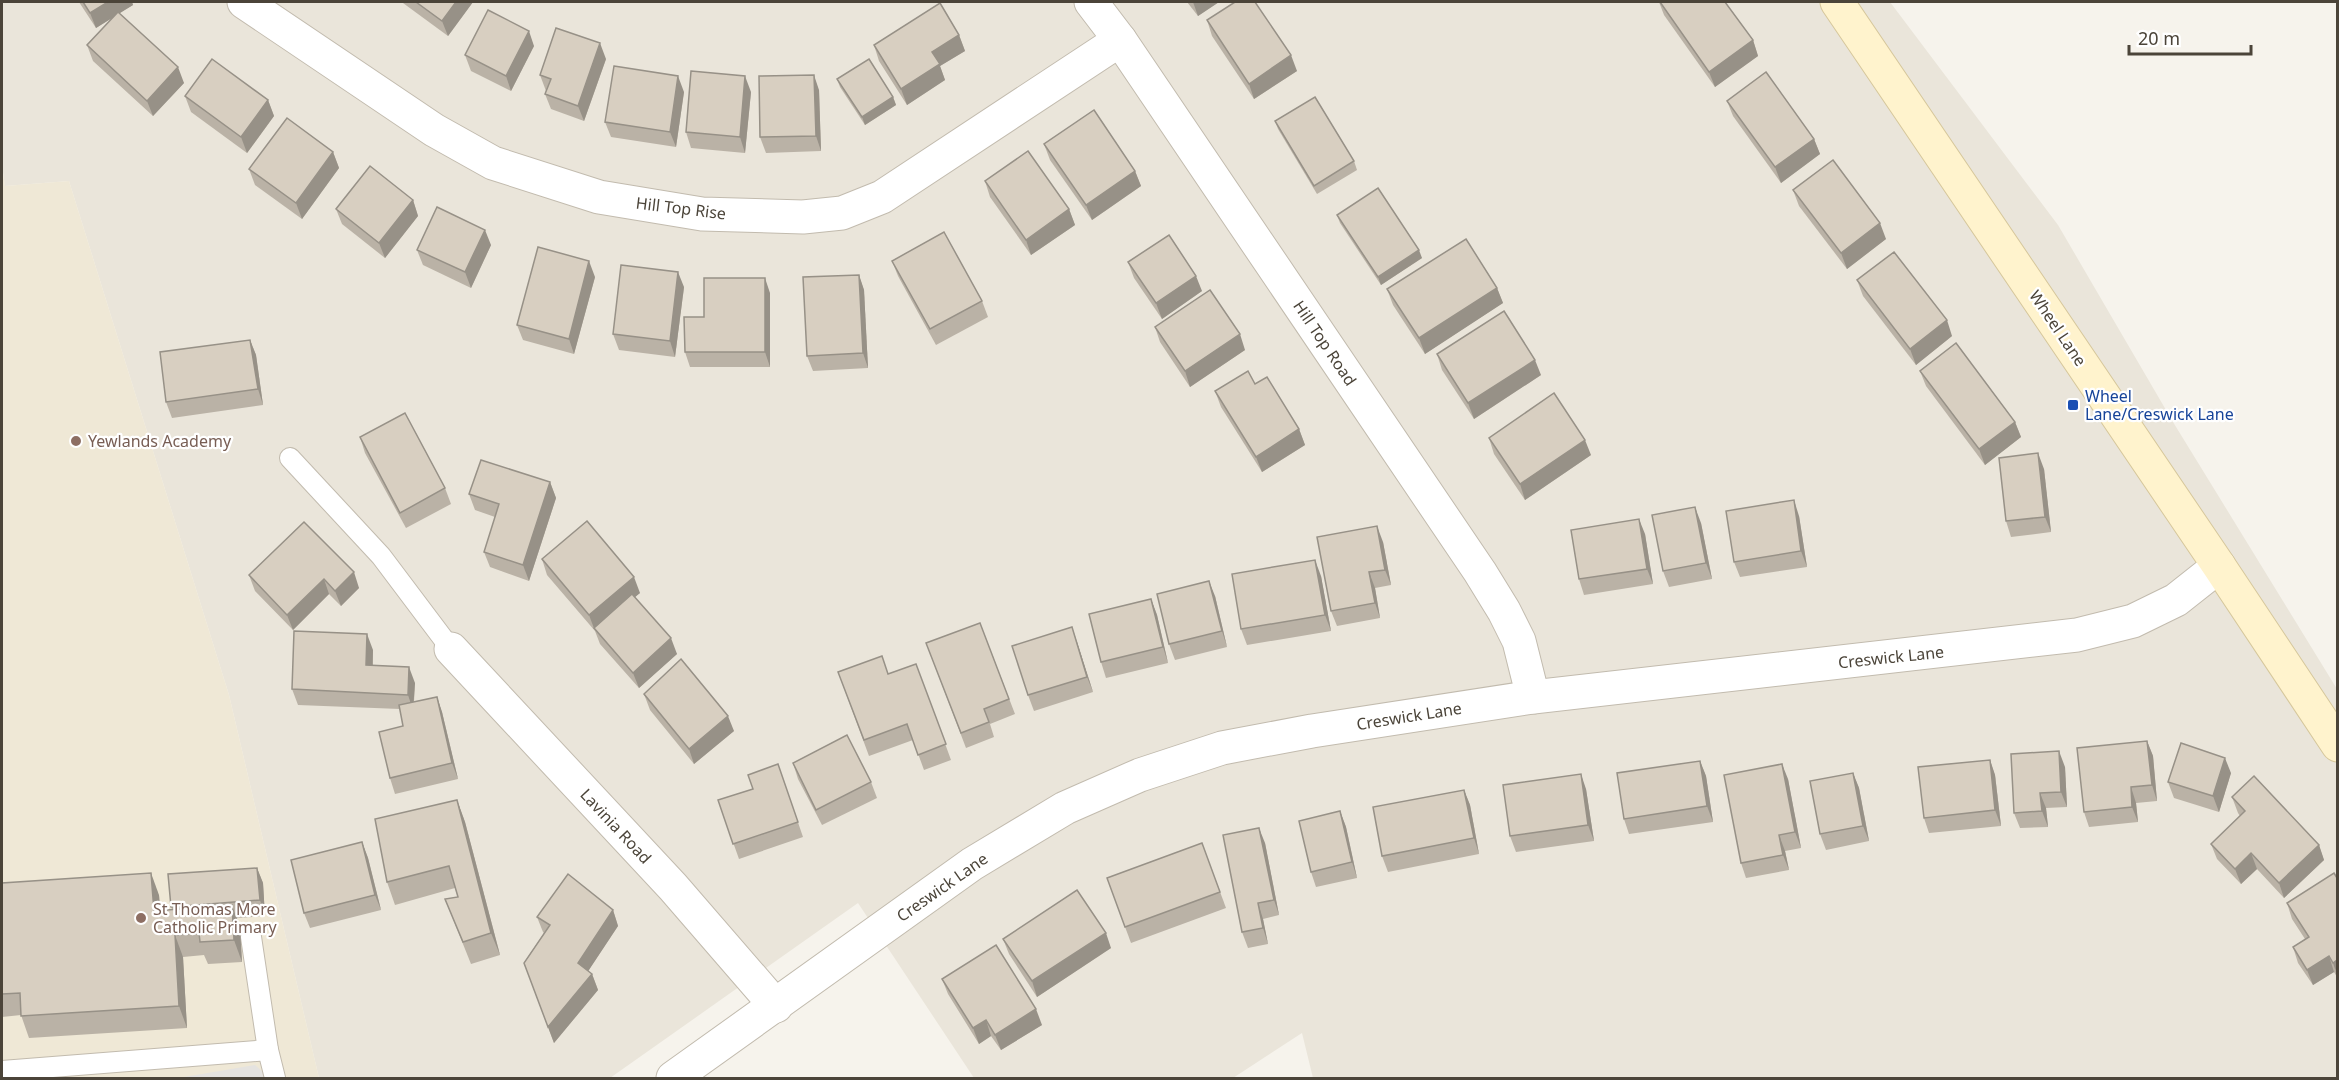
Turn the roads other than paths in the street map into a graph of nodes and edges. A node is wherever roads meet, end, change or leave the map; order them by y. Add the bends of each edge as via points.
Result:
1 (244, 2) edge
2 (1091, 2) edge
3 (1837, 2) edge
4 (1120, 40) junction
5 (290, 458) dead end
6 (2219, 566) junction
7 (451, 650) joint
8 (1533, 697) junction
9 (2337, 745) edge
10 (251, 937) dead end
11 (776, 1006) junction
12 (268, 1050) junction
13 (2, 1071) edge
14 (275, 1078) edge
15 (673, 1078) edge

1 - 4 street, Hill Top Rise via 434,129 493,163 599,197 702,214 803,217 842,213 882,197
2 - 4 street, Hill Top Road
3 - 6 street, Wheel Lane
4 - 8 street, Hill Top Road via 1504,610 1519,641
5 - 7 lane via 381,556
6 - 8 street, Creswick Lane via 2176,600 2133,621 2078,635
6 - 9 street, Wheel Lane
7 - 11 street, Lavinia Road via 673,887
8 - 11 street, Creswick Lane via 1222,748 1140,775 1065,808 972,864
10 - 12 lane
11 - 15 street, Creswick Lane
12 - 13 lane
12 - 14 lane

